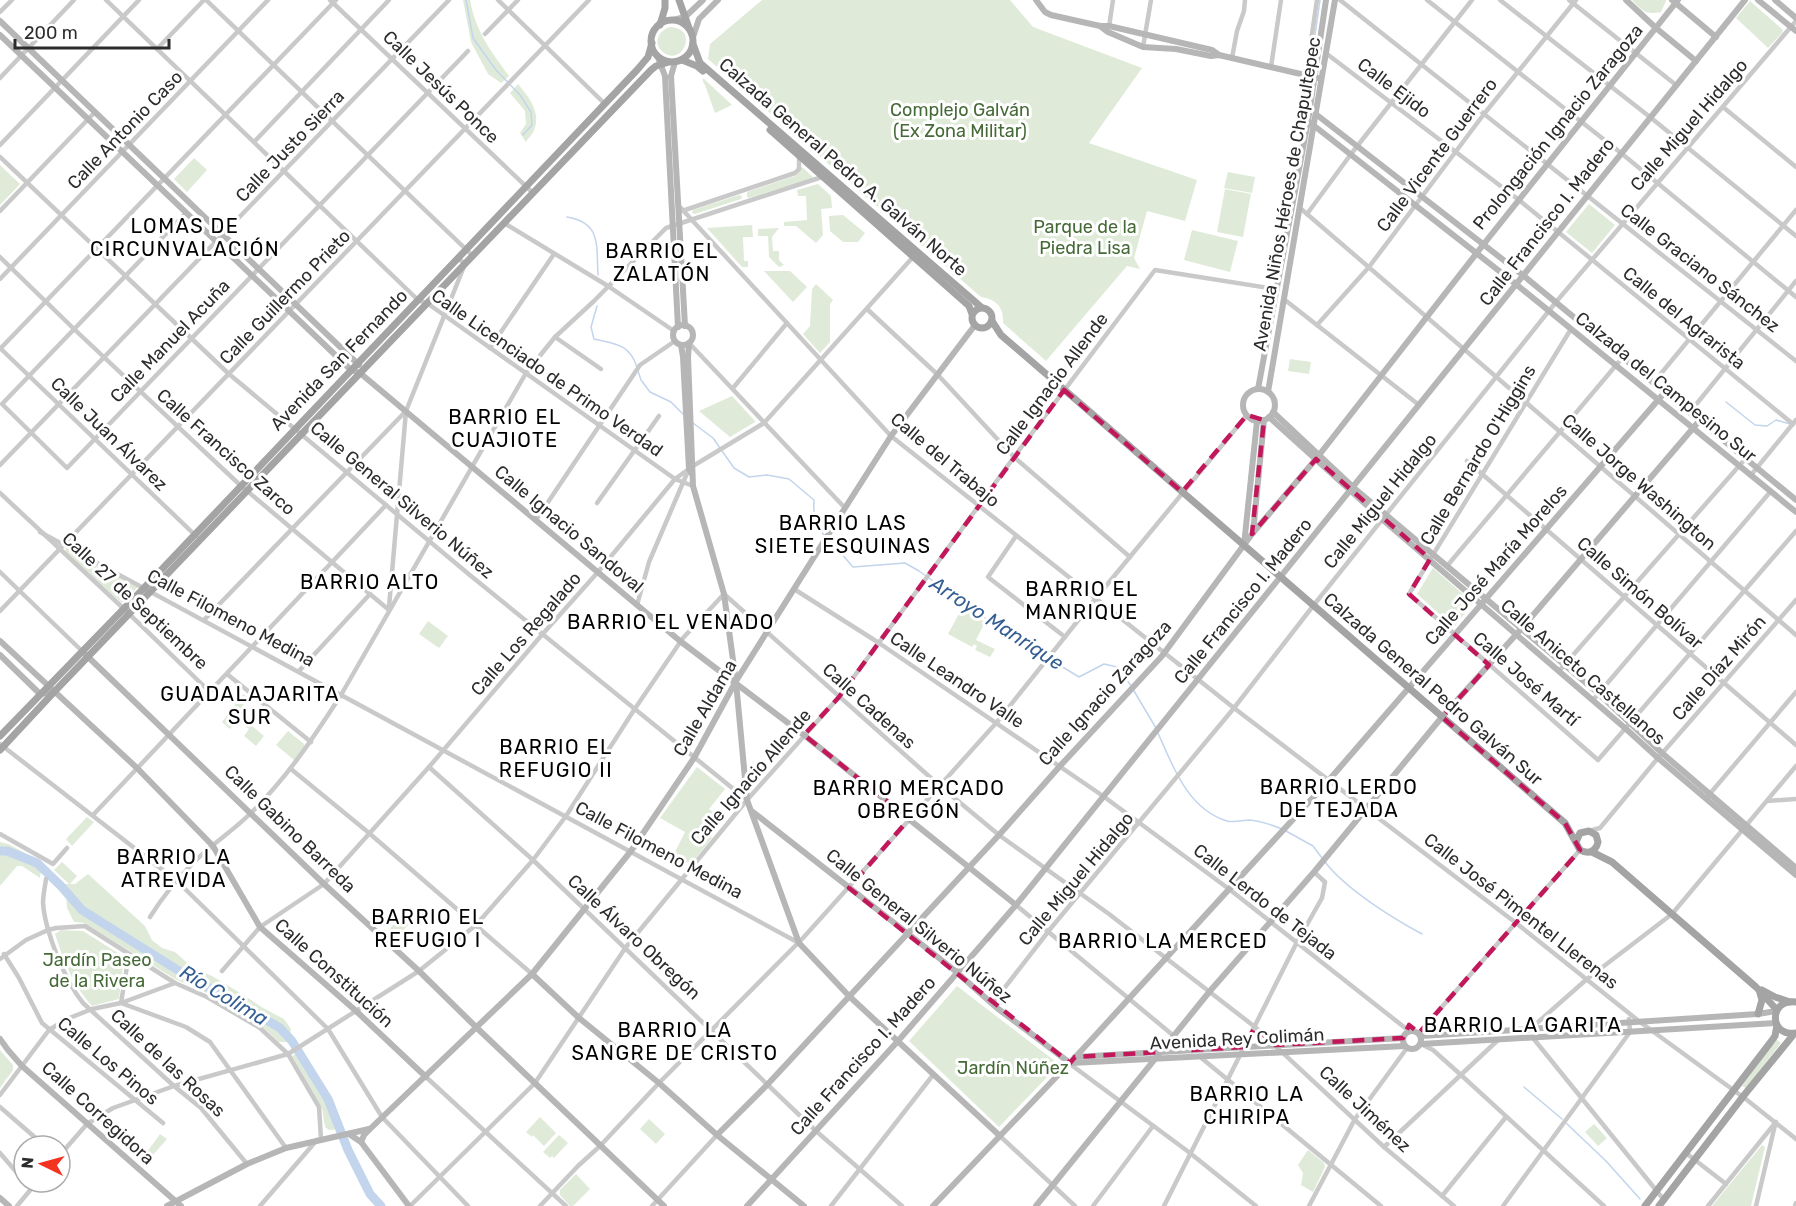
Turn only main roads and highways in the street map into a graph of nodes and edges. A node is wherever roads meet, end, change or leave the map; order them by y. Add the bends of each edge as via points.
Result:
1 (665, 0) edge
2 (679, 0) edge
3 (660, 25) junction
4 (692, 37) junction
5 (652, 43) junction
6 (672, 62) junction
7 (580, 130) junction
8 (587, 136) junction
9 (981, 307) junction
10 (972, 314) junction
11 (992, 321) junction
12 (986, 327) junction
13 (1001, 335) junction
14 (1281, 578) joint
15 (147, 590) junction
16 (51, 689) junction
17 (0, 736) edge
18 (1, 747) edge
19 (1565, 823) junction
20 (1587, 831) junction
21 (1598, 840) junction
22 (1576, 842) junction
23 (1592, 852) junction
24 (1612, 862) junction
25 (1758, 989) junction
26 (1793, 1002) edge
27 (1777, 1011) junction
28 (1758, 1014) road end
29 (1777, 1024) junction
30 (1795, 1034) edge
31 (1662, 1203) edge
32 (1645, 1206) edge

1 - 3 main road
2 - 4 main road, Calzada General Pedro A. Galván Norte
3 - 4 main road via 673,21 686,25
3 - 5 main road
4 - 6 main road via 687,56
4 - 9 main road, Calzada General Pedro A. Galván Norte via 700,63
5 - 6 main road via 657,55
5 - 7 main road, Avenida San Fernando via 644,62
6 - 8 main road, Avenida San Fernando via 651,70
6 - 10 main road, Calzada General Pedro A. Galván Norte via 697,66 969,306
7 - 8 main road
7 - 15 main road, Avenida San Fernando via 240,485
8 - 15 main road, Avenida San Fernando via 200,540
9 - 10 main road
9 - 11 main road, Calzada General Pedro A. Galván Norte via 990,311
10 - 12 main road, Calzada General Pedro A. Galván Norte via 975,325
11 - 12 main road
11 - 13 main road, Calzada General Pedro A. Galván Norte
12 - 13 main road, Calzada General Pedro A. Galván Norte
13 - 14 main road, Calzada General Pedro A. Galván Norte
14 - 19 main road, Calzada General Pedro Galván Sur
15 - 16 main road, Avenida San Fernando
16 - 17 main road, Avenida San Fernando via 40,694
16 - 18 main road
19 - 20 main road, Calzada General Pedro Galván Sur
19 - 22 main road, Calzada General Pedro Galván Sur
20 - 21 main road
20 - 22 main road
21 - 23 main road
21 - 24 main road
22 - 23 main road via 1580,850
23 - 24 main road
24 - 25 main road
25 - 26 main road
25 - 27 main road
25 - 28 main road via 1762,1000
26 - 27 main road via 1784,1003
27 - 29 main road
29 - 30 main road via 1785,1033
29 - 32 main road via 1770,1043
30 - 31 main road

